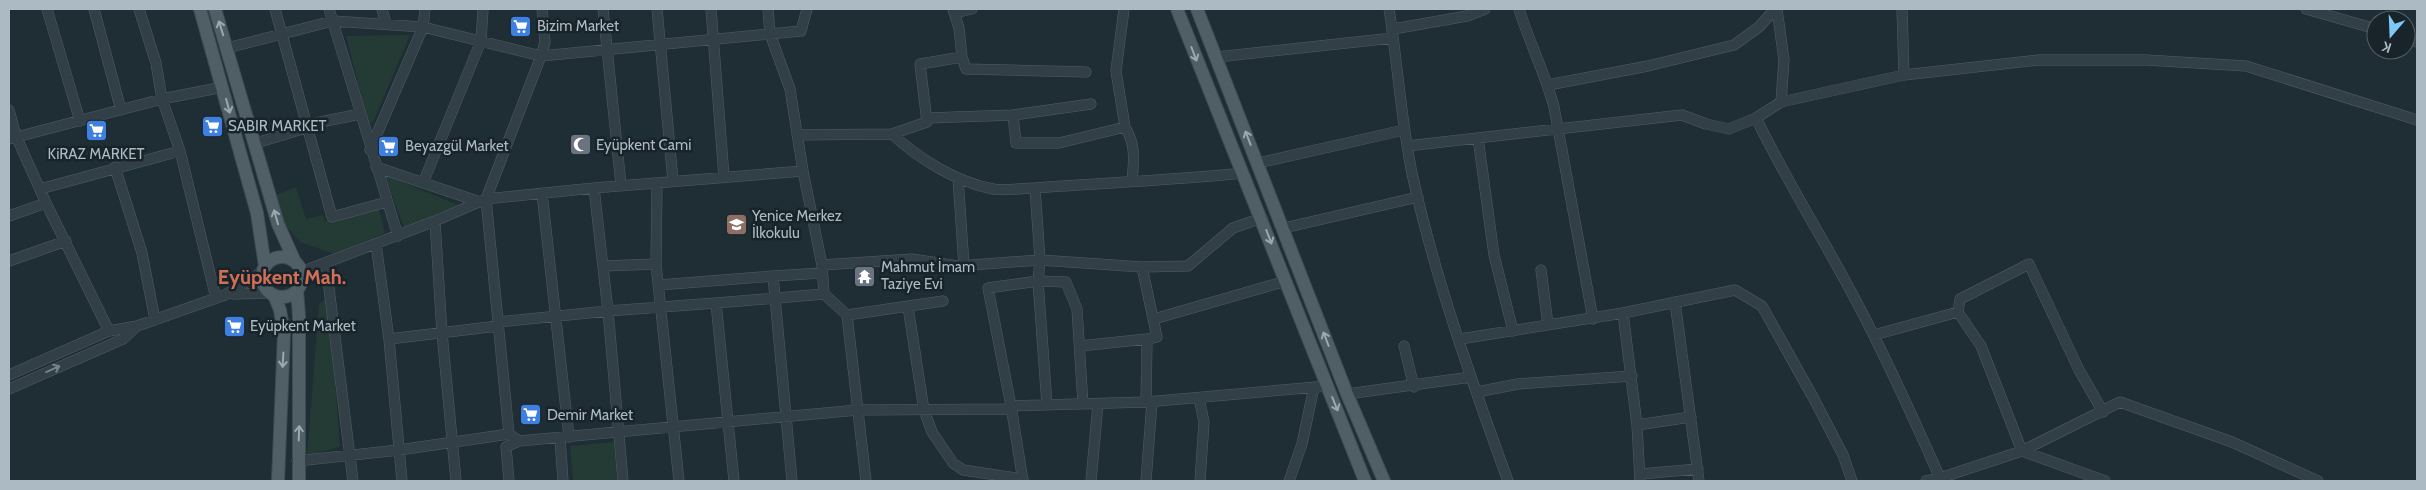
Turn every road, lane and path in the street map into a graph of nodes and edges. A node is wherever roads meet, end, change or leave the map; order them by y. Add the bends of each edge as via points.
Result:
1 (47, 9) edge
2 (94, 9) edge
3 (140, 9) edge
4 (200, 9) edge
5 (215, 9) edge
6 (275, 9) edge
7 (329, 9) edge
8 (382, 9) edge
9 (425, 9) edge
10 (483, 9) edge
11 (542, 9) edge
12 (603, 9) edge
13 (658, 9) edge
14 (711, 9) edge
15 (768, 9) edge
16 (806, 9) edge
17 (972, 9) edge
18 (1124, 9) edge
19 (1177, 9) edge
20 (1197, 9) edge
21 (1389, 9) edge
22 (1485, 9) edge
23 (1519, 9) edge
24 (1776, 9) edge
25 (1902, 9) edge
26 (2306, 9) edge
27 (954, 11) edge
28 (333, 21) junction
29 (386, 24) junction
30 (2366, 26) edge
31 (423, 27) junction
32 (281, 33) junction
33 (770, 34) junction
34 (1393, 34) junction
35 (713, 38) junction
36 (481, 41) junction
37 (660, 43) junction
38 (227, 48) junction
39 (607, 49) junction
40 (541, 56) junction
41 (962, 57) junction
42 (1217, 57) junction
43 (1086, 72) dead end
44 (1904, 74) junction
45 (1548, 85) junction
46 (223, 87) junction
47 (162, 99) junction
48 (1781, 102) junction
49 (1091, 104) dead end
50 (9, 110) edge
51 (121, 110) junction
52 (360, 114) junction
53 (1013, 115) junction
54 (927, 118) junction
55 (1756, 118) junction
56 (2417, 120) edge
57 (80, 121) junction
58 (306, 126) junction
59 (1125, 127) junction
60 (1404, 130) junction
61 (1559, 130) junction
62 (892, 134) junction
63 (797, 135) junction
64 (12, 137) edge
65 (1478, 138) junction
66 (256, 143) junction
67 (1407, 146) junction
68 (370, 150) junction
69 (180, 151) junction
70 (1258, 162) junction
71 (115, 167) junction
72 (376, 167) junction
73 (803, 171) junction
74 (1243, 173) junction
75 (724, 177) junction
76 (958, 178) junction
77 (673, 181) junction
78 (1132, 181) junction
79 (423, 183) junction
80 (657, 183) junction
81 (621, 185) junction
82 (594, 188) junction
83 (1035, 188) junction
84 (40, 190) junction
85 (542, 193) junction
86 (1418, 197) junction
87 (483, 200) junction
88 (387, 202) junction
89 (46, 204) junction
90 (9, 216) edge
91 (1262, 218) junction
92 (435, 221) junction
93 (1284, 228) junction
94 (398, 236) junction
95 (66, 241) junction
96 (376, 244) junction
97 (1040, 260) junction
98 (9, 261) edge
99 (326, 264) junction
100 (656, 264) junction
101 (603, 266) junction
102 (964, 266) junction
103 (298, 267) junction
104 (1142, 267) junction
105 (264, 269) junction
106 (822, 269) junction
107 (1541, 270) dead end
108 (773, 276) junction
109 (1286, 281) junction
110 (1038, 282) junction
111 (659, 286) junction
112 (296, 291) junction
113 (272, 294) junction
114 (824, 294) junction
115 (220, 297) junction
116 (776, 297) junction
117 (944, 301) dead end
118 (1675, 302) junction
119 (716, 304) junction
120 (908, 307) junction
121 (660, 308) junction
122 (608, 310) junction
123 (1958, 312) junction
124 (1623, 313) junction
125 (847, 315) junction
126 (556, 316) junction
127 (1154, 319) junction
128 (1593, 319) junction
129 (155, 320) junction
130 (498, 324) junction
131 (1548, 325) junction
132 (137, 326) junction
133 (110, 331) junction
134 (1513, 332) junction
135 (442, 333) junction
136 (1874, 334) junction
137 (390, 339) junction
138 (1460, 339) junction
139 (1146, 340) junction
140 (1080, 346) junction
141 (1404, 346) dead end
142 (9, 375) edge
143 (1632, 376) junction
144 (1471, 377) junction
145 (1328, 386) junction
146 (1414, 386) junction
147 (1314, 387) junction
148 (9, 389) edge
149 (1477, 392) junction
150 (1348, 394) junction
151 (1199, 398) junction
152 (1149, 402) junction
153 (1083, 404) junction
154 (1098, 404) junction
155 (1047, 405) junction
156 (1011, 408) junction
157 (858, 410) junction
158 (924, 410) junction
159 (2103, 412) junction
160 (785, 416) junction
161 (1691, 417) junction
162 (729, 421) junction
163 (1636, 425) junction
164 (675, 427) junction
165 (619, 433) junction
166 (509, 434) junction
167 (564, 437) junction
168 (519, 441) junction
169 (452, 442) junction
170 (399, 450) junction
171 (2022, 451) junction
172 (350, 456) junction
173 (298, 460) junction
174 (1698, 469) junction
175 (1640, 478) edge
176 (1023, 480) edge
177 (1940, 480) edge
178 (278, 481) edge
179 (298, 481) edge
180 (353, 481) edge
181 (402, 481) edge
182 (456, 481) edge
183 (509, 481) edge
184 (563, 481) edge
185 (623, 481) edge
186 (679, 481) edge
187 (734, 481) edge
188 (792, 481) edge
189 (866, 481) edge
190 (1091, 481) edge
191 (1146, 481) edge
192 (1200, 481) edge
193 (1290, 481) edge
194 (1365, 481) edge
195 (1384, 481) edge
196 (1508, 481) edge
197 (1699, 481) edge
198 (1852, 481) edge
199 (1926, 481) edge
200 (2105, 481) edge
201 (2318, 481) edge

1 - 57 street
2 - 51 street
3 - 47 street via 156,63
4 - 46 main road
38 -> 5 main road
6 - 32 street
7 - 28 street
8 - 29 street
9 - 31 street
10 - 36 street
11 - 40 street via 545,42
12 - 39 street
13 - 37 street
14 - 35 street
15 - 33 street
16 - 33 street via 801,30
17 - 27 street
18 - 59 street via 1116,70
19 -> 74 main road
20 - 42 main road
21 - 34 street
22 - 34 street
23 - 45 street via 1528,41
24 - 45 street via 1759,27 1734,45
24 - 48 street via 1784,60
25 - 44 street
26 - 30 street
27 - 41 street
28 - 29 street
28 - 32 street
28 - 52 street
29 - 31 street
31 - 36 street
31 - 68 street
32 - 38 street
32 - 58 street
33 - 35 street
33 - 63 street via 790,90
34 - 42 street
34 - 60 street
35 - 37 street
35 - 75 street
36 - 40 street
36 - 79 street
37 - 39 street
37 - 77 street
38 - 66 main road
39 - 40 street
39 - 81 street
40 - 87 street
41 - 43 street via 966,69
41 - 54 street via 920,64
70 -> 42 main road
44 - 48 street
44 - 56 street via 2039,60 2146,60 2246,66
45 - 61 street
46 - 47 street
46 -> 105 main road via 257,213
47 - 51 street
47 - 69 street
48 - 55 street
49 - 53 street
50 - 64 street
51 - 57 street
52 - 58 street
52 - 68 street
53 - 54 street
53 - 59 street via 1016,144 1059,143
54 - 62 street via 927,122
55 - 61 street via 1729,129 1682,115
55 - 136 street via 1776,160
57 - 64 street
58 - 66 street
58 - 88 street via 332,217
59 - 78 street via 1134,153
60 - 67 street
60 - 70 street
61 - 65 street
61 - 128 street
62 - 63 street
62 - 76 street via 911,152
63 - 73 street
64 - 84 street
65 - 67 street
65 - 134 street via 1494,255
103 -> 66 main road via 278,224
67 - 86 street
68 - 72 street
69 - 71 street
69 - 115 street
70 - 93 main road
71 - 84 street
71 - 129 street via 142,253
72 - 79 street
72 - 88 street
73 - 75 street
73 - 106 street
74 - 78 street
74 - 91 main road
75 - 77 street
76 - 83 street via 994,189
76 - 102 street
77 - 80 street
78 - 83 street
79 - 87 street
80 - 81 street
80 - 100 street
81 - 82 street
82 - 85 street
82 - 101 street
83 - 97 street
84 - 89 street
85 - 87 street
85 - 126 street
86 - 93 street
86 - 138 street
87 - 92 street
87 - 130 street
88 - 94 street
89 - 90 street
89 - 95 street
91 - 104 street via 1234,228 1188,266
91 -> 109 main road
92 - 94 street
92 - 135 street
150 -> 93 main road
94 - 96 street
95 - 98 street
95 - 133 street
96 - 99 street
96 - 137 street
97 - 102 street
97 - 104 street
97 - 110 street
99 - 103 street
99 - 172 street
100 - 101 street
100 - 111 street
101 - 122 street
102 - 106 street via 912,259
103 - 105 main road via 283,257 276,258
103 - 112 main road via 300,285
104 - 127 street
105 - 113 main road via 263,284
105 - 115 street
106 - 108 street
106 - 114 street
107 - 131 street
108 - 111 street
108 - 116 street
109 - 127 street
109 - 145 main road
110 - 140 street via 1066,282 1077,309
110 - 155 street
110 - 156 street via 988,288
111 - 121 street
112 - 113 main road via 286,297
173 -> 112 main road via 299,316
113 - 115 street via 241,292
113 -> 178 main road via 280,310 284,334
114 - 116 street
114 - 125 street
115 - 129 street
116 - 119 street
116 - 160 street
117 - 120 street
118 - 124 street
118 - 161 street
118 - 198 street via 1736,290 1762,306 1843,455
119 - 121 street
119 - 162 street
120 - 125 street
120 - 158 street
121 - 122 street
121 - 164 street
122 - 126 street
122 - 165 street
123 - 136 street
123 - 159 street via 1960,299 2029,264 2079,370
123 - 171 street via 1982,346
124 - 128 street
124 - 143 street
125 - 157 street
126 - 130 street
126 - 167 street
127 - 139 street via 1157,337
128 - 131 street
129 - 132 street
130 - 135 street
130 - 166 street
131 - 134 street
132 - 133 street
148 -> 132 street via 124,339
133 - 142 street
134 - 138 street
135 - 137 street
135 - 169 street
136 - 177 street
137 - 170 street
138 - 144 street
139 - 140 street
139 - 152 street
140 - 153 street
141 - 146 street
143 - 149 street via 1518,384
143 - 163 street
144 - 146 street
144 - 149 street
145 - 147 street
145 -> 194 main road
146 - 150 street
147 - 151 street
147 - 193 street
149 - 196 street
150 - 195 main road
151 - 152 street
151 - 192 street via 1204,422
152 - 154 street
152 - 191 street
153 - 154 street
153 - 155 street
154 - 190 street
155 - 156 street
156 - 158 street
156 - 176 street
157 - 158 street
157 - 160 street
157 - 189 street
158 - 176 street via 932,432 958,467
159 - 171 street
159 - 201 street via 2120,402 2232,442
160 - 162 street
160 - 188 street
161 - 163 street
161 - 174 street
162 - 164 street
162 - 187 street
163 - 175 street
164 - 165 street
164 - 186 street
165 - 167 street
165 - 185 street
166 - 168 street
166 - 169 street
167 - 168 street
167 - 184 street
168 - 183 street via 506,447
169 - 170 street
169 - 182 street
170 - 172 street
170 - 181 street
171 - 177 street
171 - 200 street
172 - 173 street
172 - 180 street
173 - 179 main road
174 - 175 street
174 - 197 street
177 - 199 street

